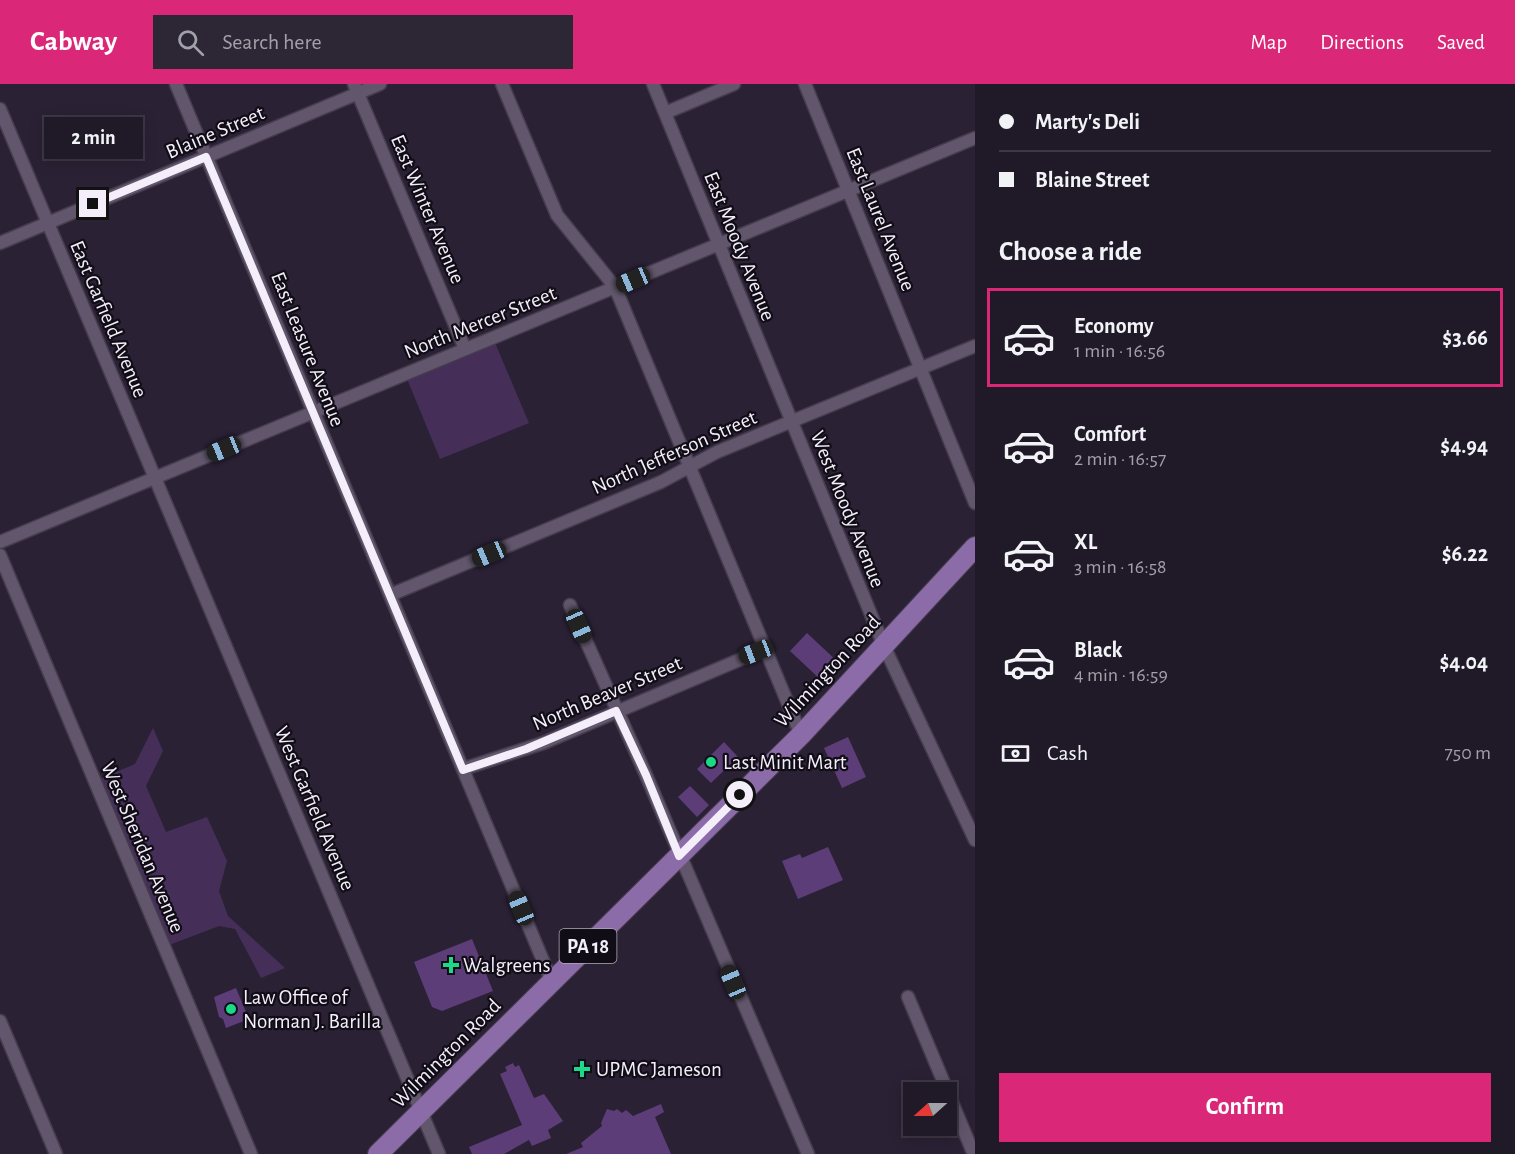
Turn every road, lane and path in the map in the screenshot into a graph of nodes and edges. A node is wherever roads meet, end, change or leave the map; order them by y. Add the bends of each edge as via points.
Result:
1 (176, 84) edge
2 (380, 84) edge
3 (502, 84) edge
4 (653, 84) edge
5 (734, 84) edge
6 (805, 84) edge
7 (356, 89) edge
8 (0, 109) edge
9 (665, 113) junction
10 (975, 138) edge
11 (206, 157) junction
12 (848, 191) junction
13 (48, 224) junction
14 (0, 243) edge
15 (718, 244) junction
16 (615, 287) junction
17 (975, 346) edge
18 (465, 349) junction
19 (921, 369) junction
20 (313, 412) junction
21 (791, 422) junction
22 (690, 467) junction
23 (155, 477) junction
24 (975, 502) edge
25 (0, 542) edge
26 (975, 547) edge
27 (0, 555) edge
28 (390, 595) junction
29 (570, 605) dead end
30 (884, 646) junction
31 (765, 649) junction
32 (616, 711) junction
33 (801, 735) junction
34 (463, 770) junction
35 (975, 840) edge
36 (679, 856) junction
37 (552, 982) junction
38 (908, 997) dead end
39 (0, 1022) edge
40 (420, 1112) junction
41 (970, 1151) edge
42 (56, 1154) edge
43 (251, 1154) edge
44 (378, 1154) edge
45 (439, 1154) edge
46 (808, 1154) edge

1 - 11 street, East Leasure Avenue
2 - 7 street, Blaine Street
3 - 16 street via 557,215
4 - 9 street, East Moody Avenue
5 - 9 street
6 - 12 street, East Laurel Avenue
7 - 11 street, Blaine Street
7 - 18 street, East Winter Avenue
8 - 13 street, East Garfield Avenue
9 - 15 street, East Moody Avenue
10 - 12 street, North Mercer Street
11 - 13 street, Blaine Street
11 - 20 street, East Leasure Avenue
12 - 15 street, North Mercer Street
12 - 19 street, East Laurel Avenue
13 - 14 street, Blaine Street
13 - 23 street, East Garfield Avenue
15 - 16 street, North Mercer Street
15 - 21 street, East Moody Avenue
16 - 18 street, North Mercer Street
16 - 22 street
17 - 19 street, North Jefferson Street
18 - 20 street, North Mercer Street
19 - 21 street, North Jefferson Street
19 - 24 street, East Laurel Avenue
20 - 23 street, North Mercer Street
20 - 28 street, East Leasure Avenue
21 - 22 street, North Jefferson Street
21 - 30 street, West Moody Avenue
22 - 28 street, North Jefferson Street
22 - 31 street
23 - 25 street, North Mercer Street
23 - 40 street, West Garfield Avenue
26 - 30 main road, Wilmington Road / PA 18
27 - 43 street, West Sheridan Avenue
28 - 34 street, East Leasure Avenue
29 - 32 street
30 - 33 main road, Wilmington Road / PA 18
30 - 35 street, West Moody Avenue
31 - 32 street, North Beaver Street
31 - 33 street
32 - 34 street, North Beaver Street via 526,749
32 - 36 street
33 - 36 main road, Wilmington Road / PA 18
34 - 37 street, East Leasure Avenue
36 - 37 main road, Wilmington Road / PA 18
36 - 46 street
37 - 40 main road, Wilmington Road / PA 18
38 - 41 street
39 - 42 street
40 - 44 main road, Wilmington Road / PA 18
40 - 45 street, West Garfield Avenue

